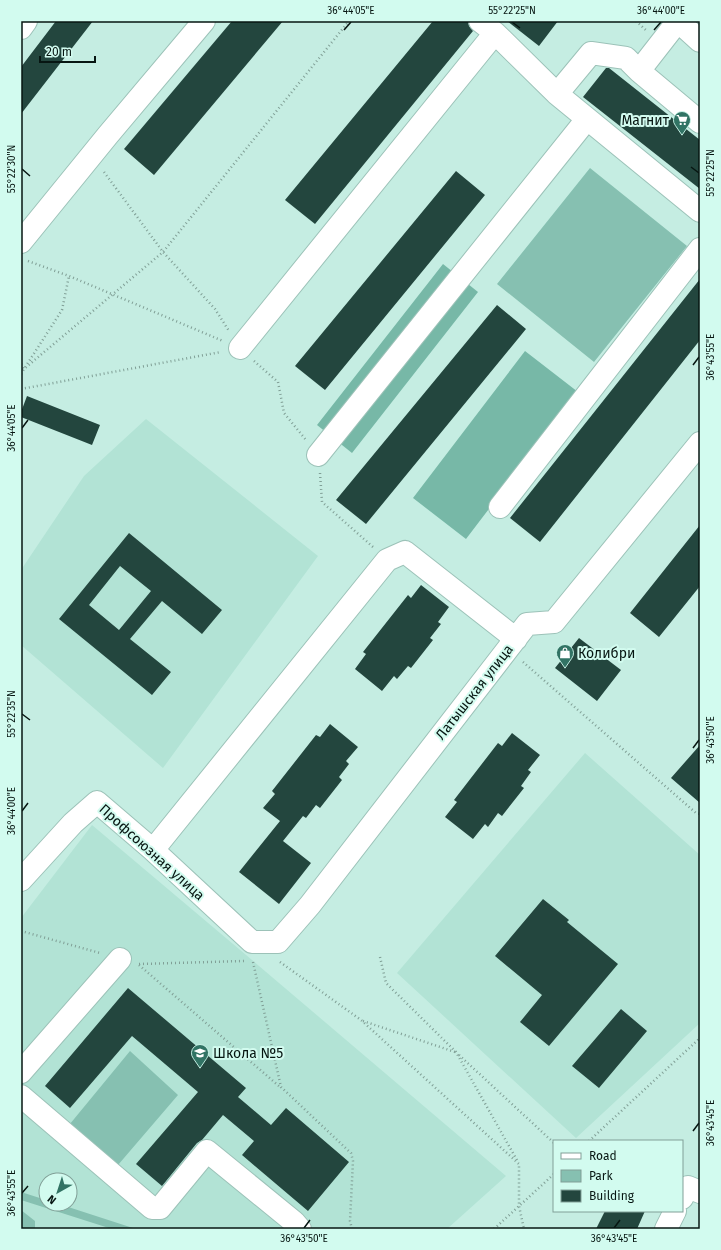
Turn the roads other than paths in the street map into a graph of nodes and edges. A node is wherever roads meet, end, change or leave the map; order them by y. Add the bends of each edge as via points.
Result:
1 (26, 21) edge
2 (204, 21) edge
3 (678, 21) edge
4 (487, 27) edge
5 (21, 28) edge
6 (700, 40) edge
7 (639, 71) junction
8 (557, 94) junction
9 (587, 119) junction
10 (700, 122) edge
11 (700, 211) edge
12 (21, 242) edge
13 (700, 249) edge
14 (240, 348) road end
15 (700, 443) edge
16 (318, 455) road end
17 (500, 507) dead end
18 (512, 644) junction
19 (153, 850) junction
20 (21, 880) edge
21 (252, 951) joint
22 (129, 962) road end
23 (21, 1072) edge
24 (21, 1096) edge
25 (700, 1192) edge
26 (683, 1196) edge
27 (674, 1212) edge
28 (300, 1229) edge
29 (666, 1229) edge

1 - 5 street
2 - 12 street
3 - 6 street
3 - 7 street
4 - 8 street
4 - 14 street
7 - 8 street via 626,58 591,53
7 - 10 street
8 - 9 street
9 - 11 street
9 - 16 street
13 - 17 street
15 - 18 street, Латышская улица via 554,622 527,624
18 - 19 street via 405,552 387,560
18 - 21 street, Латышская улица via 310,905 278,942
19 - 20 street, Профсоюзная улица via 98,802 73,823
19 - 21 street, Профсоюзная улица
22 - 23 street
24 - 28 street via 152,1208 160,1208 207,1151
25 - 26 street via 688,1187
27 - 29 street

